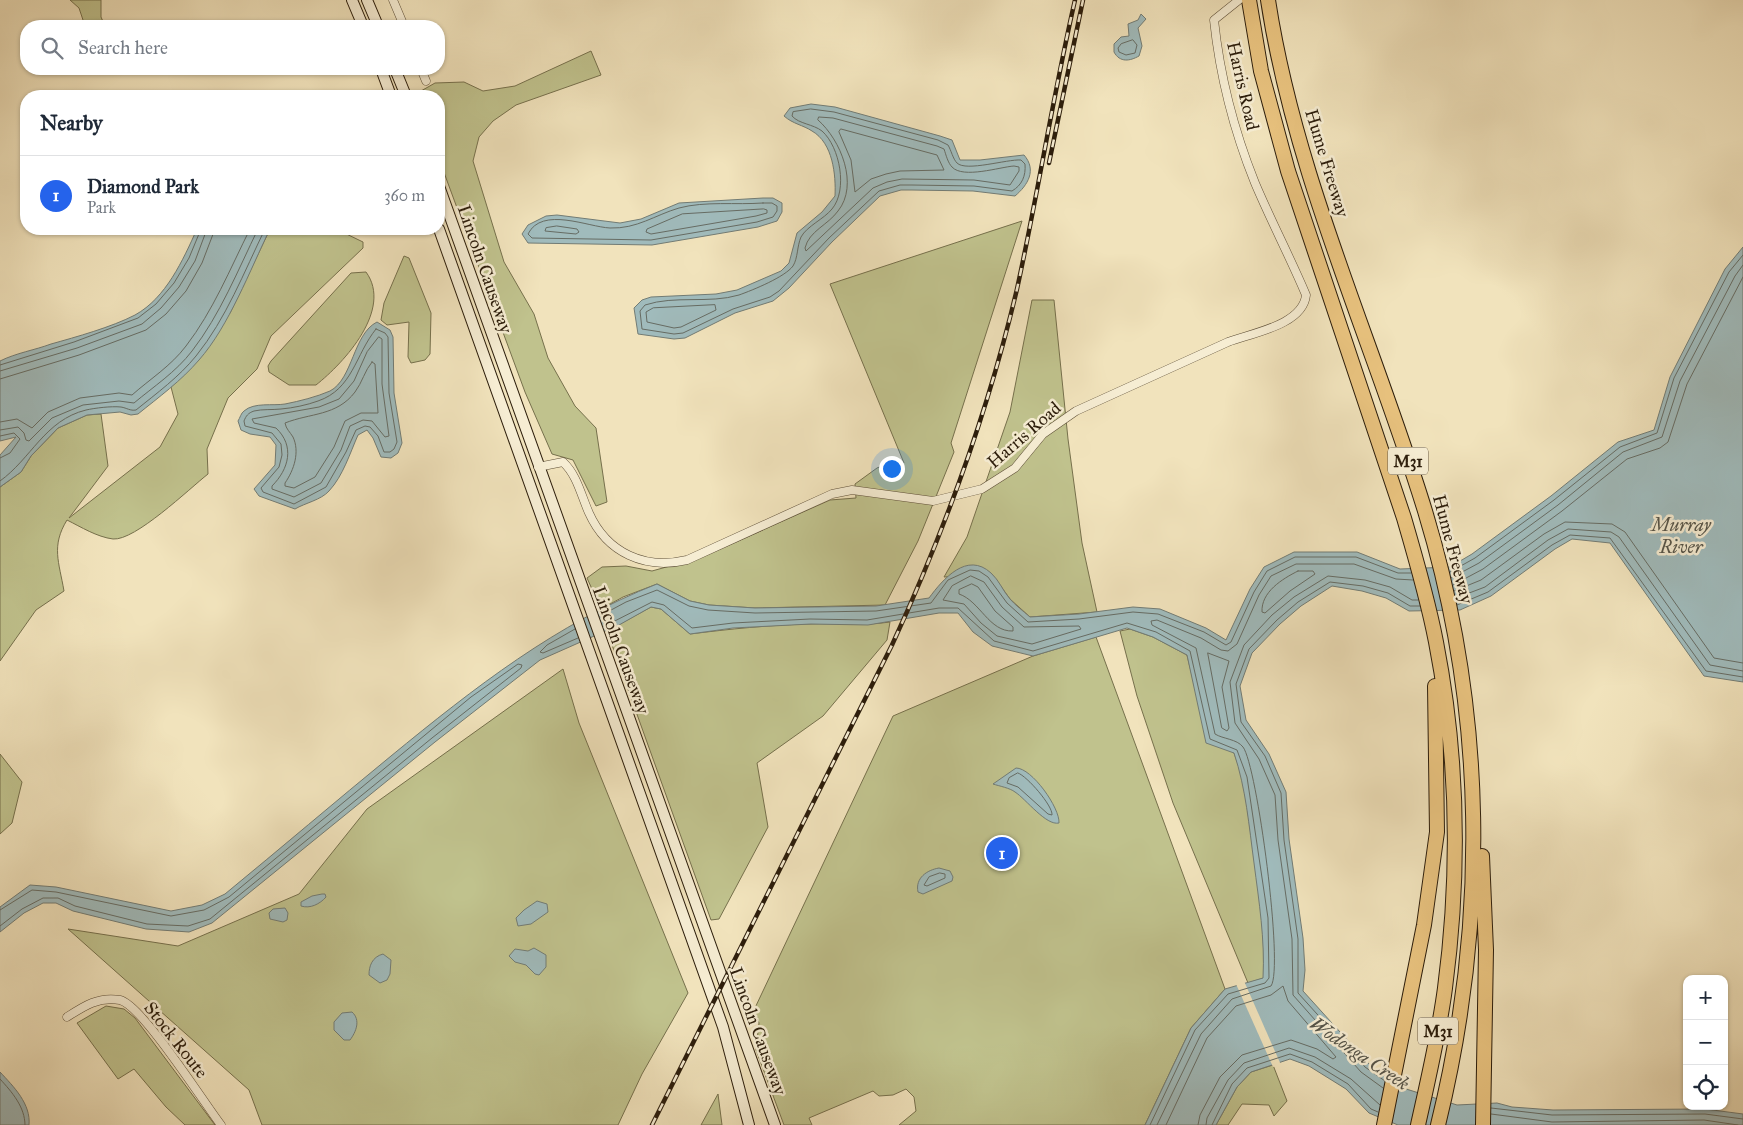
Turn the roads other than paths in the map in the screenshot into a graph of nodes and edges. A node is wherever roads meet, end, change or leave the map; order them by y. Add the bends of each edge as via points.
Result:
1 (352, 0) edge
2 (367, 0) edge
3 (393, 0) edge
4 (1239, 0) edge
5 (1249, 0) edge
6 (1268, 0) edge
7 (360, 20) edge
8 (375, 20) edge
9 (401, 20) edge
10 (383, 75) edge
11 (398, 75) edge
12 (424, 75) edge
13 (426, 81) dead end
14 (389, 90) edge
15 (404, 90) edge
16 (445, 203) edge
17 (440, 235) edge
18 (538, 467) junction
19 (524, 472) junction
20 (1439, 689) junction
21 (1473, 776) junction
22 (67, 1017) dead end
23 (221, 1125) edge
24 (749, 1125) edge
25 (775, 1125) edge
26 (1384, 1125) edge
27 (1418, 1125) edge
28 (1438, 1125) edge
29 (1484, 1125) edge

1 - 7 main road
2 - 8 main road
3 - 9 street
4 - 18 street, Harris Road via 1214,20 1220,66 1234,125 1255,184 1306,295 1301,310 1290,318 1273,328 1228,342 1076,411 1044,434 1015,468 982,489 933,501 852,490 832,494 687,560 667,565 634,557 601,535 573,471 564,462
5 - 20 highway, M31 via 1273,121 1372,417 1422,583
6 - 21 highway, Hume Freeway / M31 via 1301,147 1425,511 1444,580 1464,686
10 - 14 main road
11 - 15 main road
12 - 13 street
16 - 18 main road, Lincoln Causeway
17 - 19 main road, Lincoln Causeway
18 - 19 main road
18 - 25 main road, Lincoln Causeway
19 - 24 main road, Lincoln Causeway via 723,1027
20 - 26 highway via 1437,832 1424,925
20 - 27 highway, M31 via 1452,772 1454,822 1450,936 1438,1030
21 - 28 highway, Hume Freeway / M31 via 1474,880 1470,945 1457,1035
21 - 29 highway via 1481,827 1486,950
22 - 23 street, Stock Route via 91,1002 109,998 123,1001 155,1034

